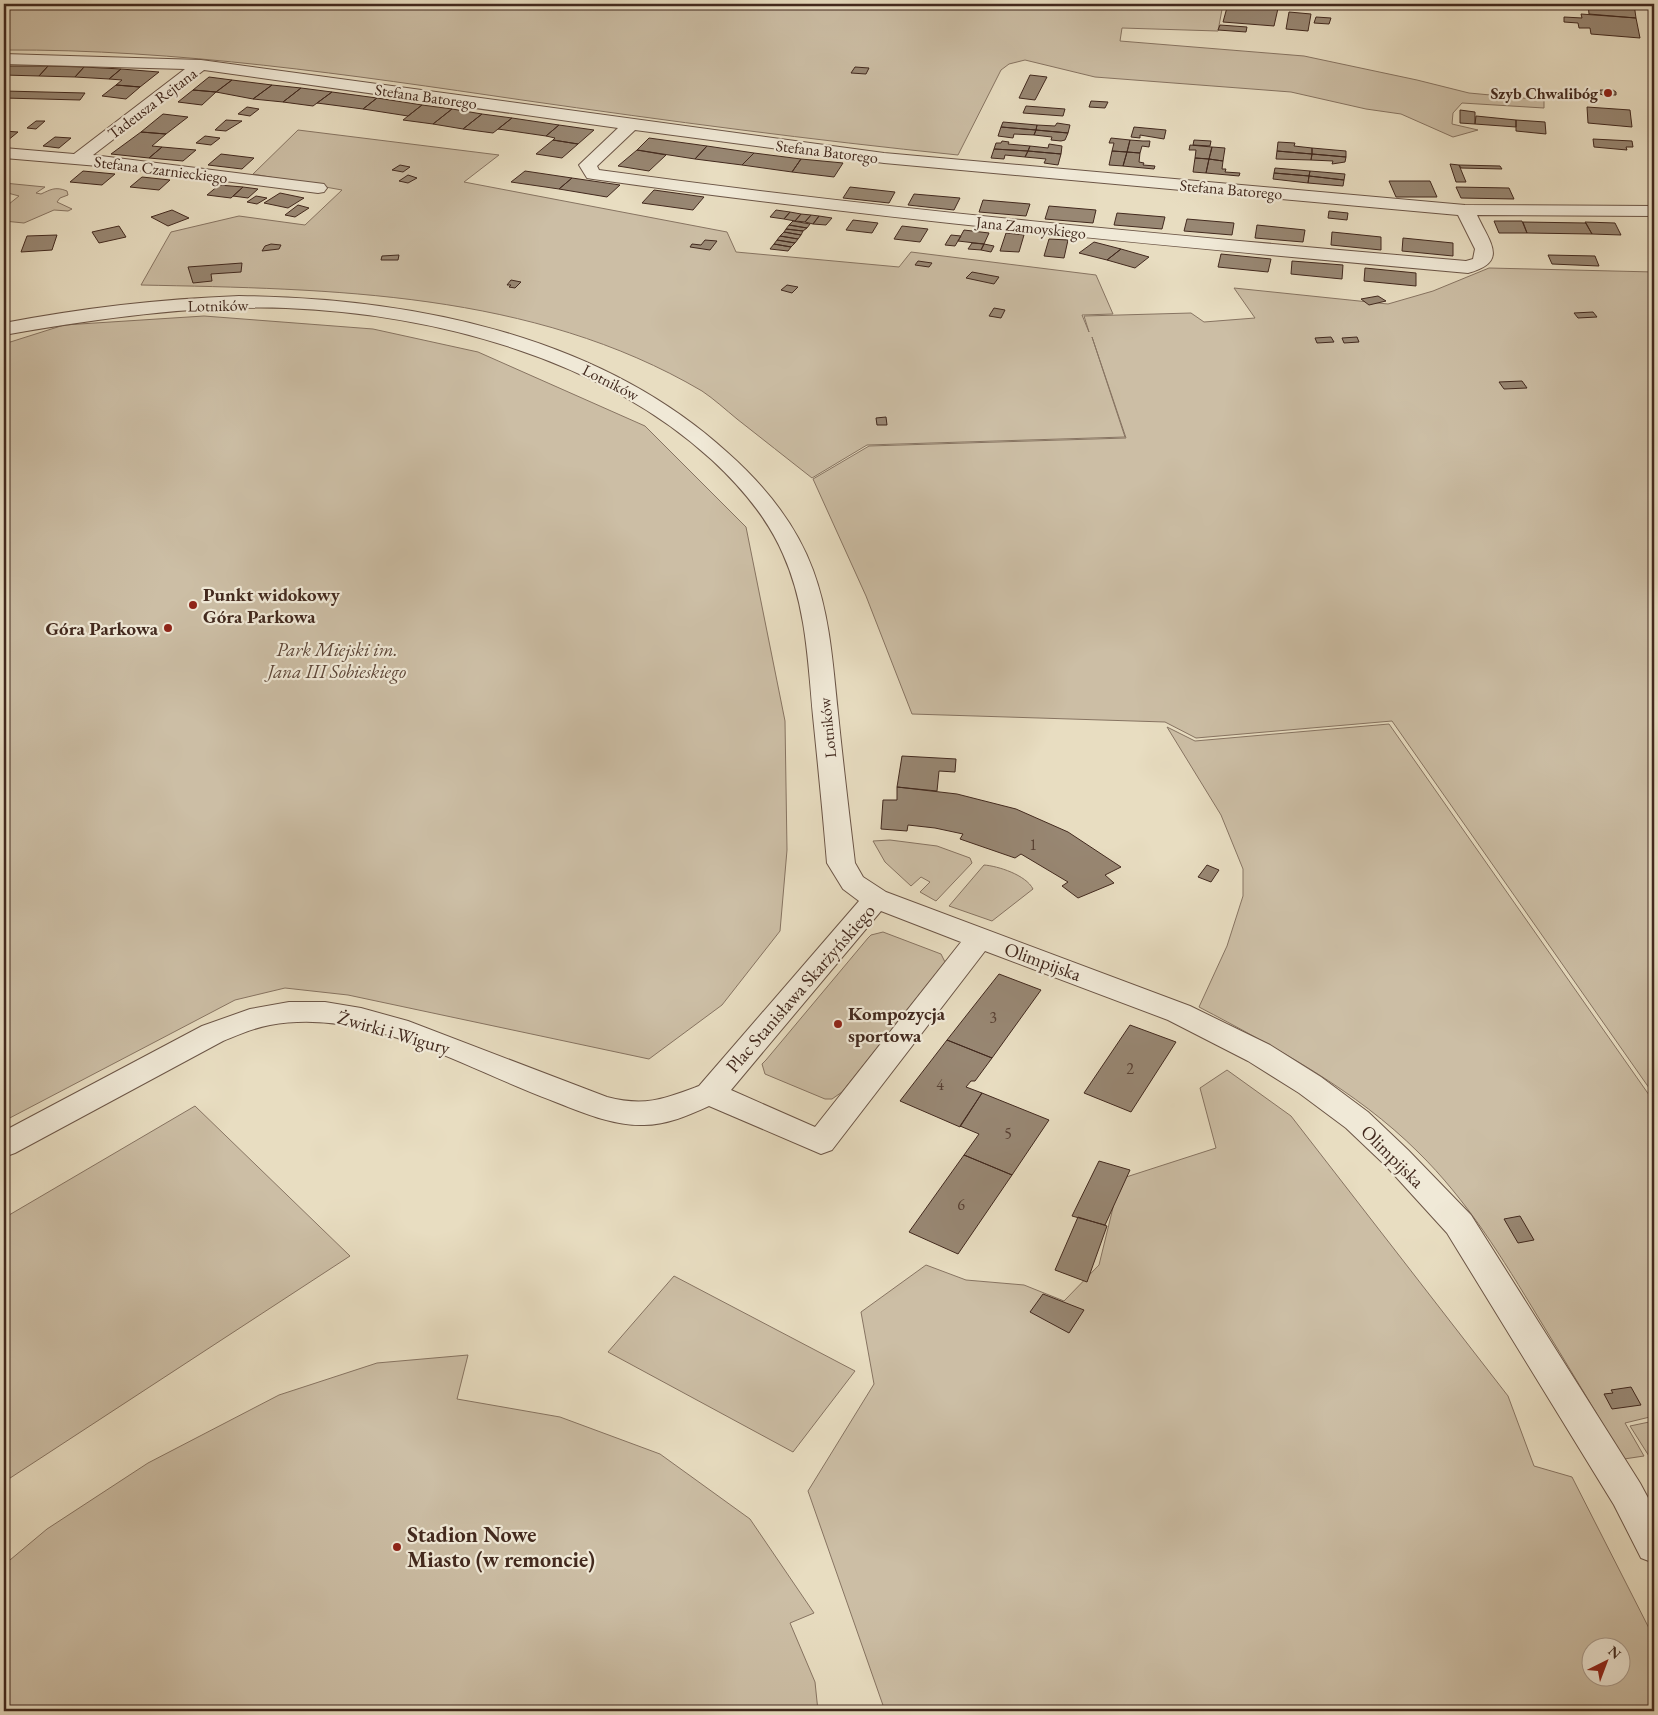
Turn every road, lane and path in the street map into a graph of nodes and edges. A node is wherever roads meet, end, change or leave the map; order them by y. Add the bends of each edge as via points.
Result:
1 (4, 58) edge
2 (201, 65) junction
3 (632, 125) junction
4 (4, 153) edge
5 (78, 159) junction
6 (318, 188) dead end
7 (1466, 210) junction
8 (1654, 211) edge
9 (4, 329) edge
10 (876, 899) junction
11 (980, 938) junction
12 (710, 1094) junction
13 (4, 1145) edge
14 (1654, 1546) edge

1 - 2 street, Stefana Batorego
2 - 3 street, Stefana Batorego
2 - 5 street, Tadeusza Rejtana
3 - 7 street, Stefana Batorego via 884,158
3 - 7 street, Jana Zamoyskiego via 588,165 593,174 744,195 1104,235 1468,267 1482,262 1484,249
4 - 5 street, Stefana Czarnieckiego
5 - 6 street, Stefana Czarnieckiego
7 - 8 street, Stefana Batorego
9 - 10 street, Lotników via 107,310 192,304 308,305 378,311 471,330 539,351 595,372 672,416 736,469 760,495 793,549 805,578 820,654 841,863 853,883
10 - 11 street, Plac Stanisława Skarżyńskiego
10 - 12 street, Plac Stanisława Skarżyńskiego
11 - 12 street, Plac Stanisława Skarżyńskiego via 821,1142
11 - 14 street, Olimpijska via 1197,1022 1259,1053 1357,1120 1459,1224 1627,1494
12 - 13 street, Żwirki i Wigury via 655,1113 605,1108 529,1082 442,1044 353,1016 321,1011 287,1012 247,1020 207,1037

